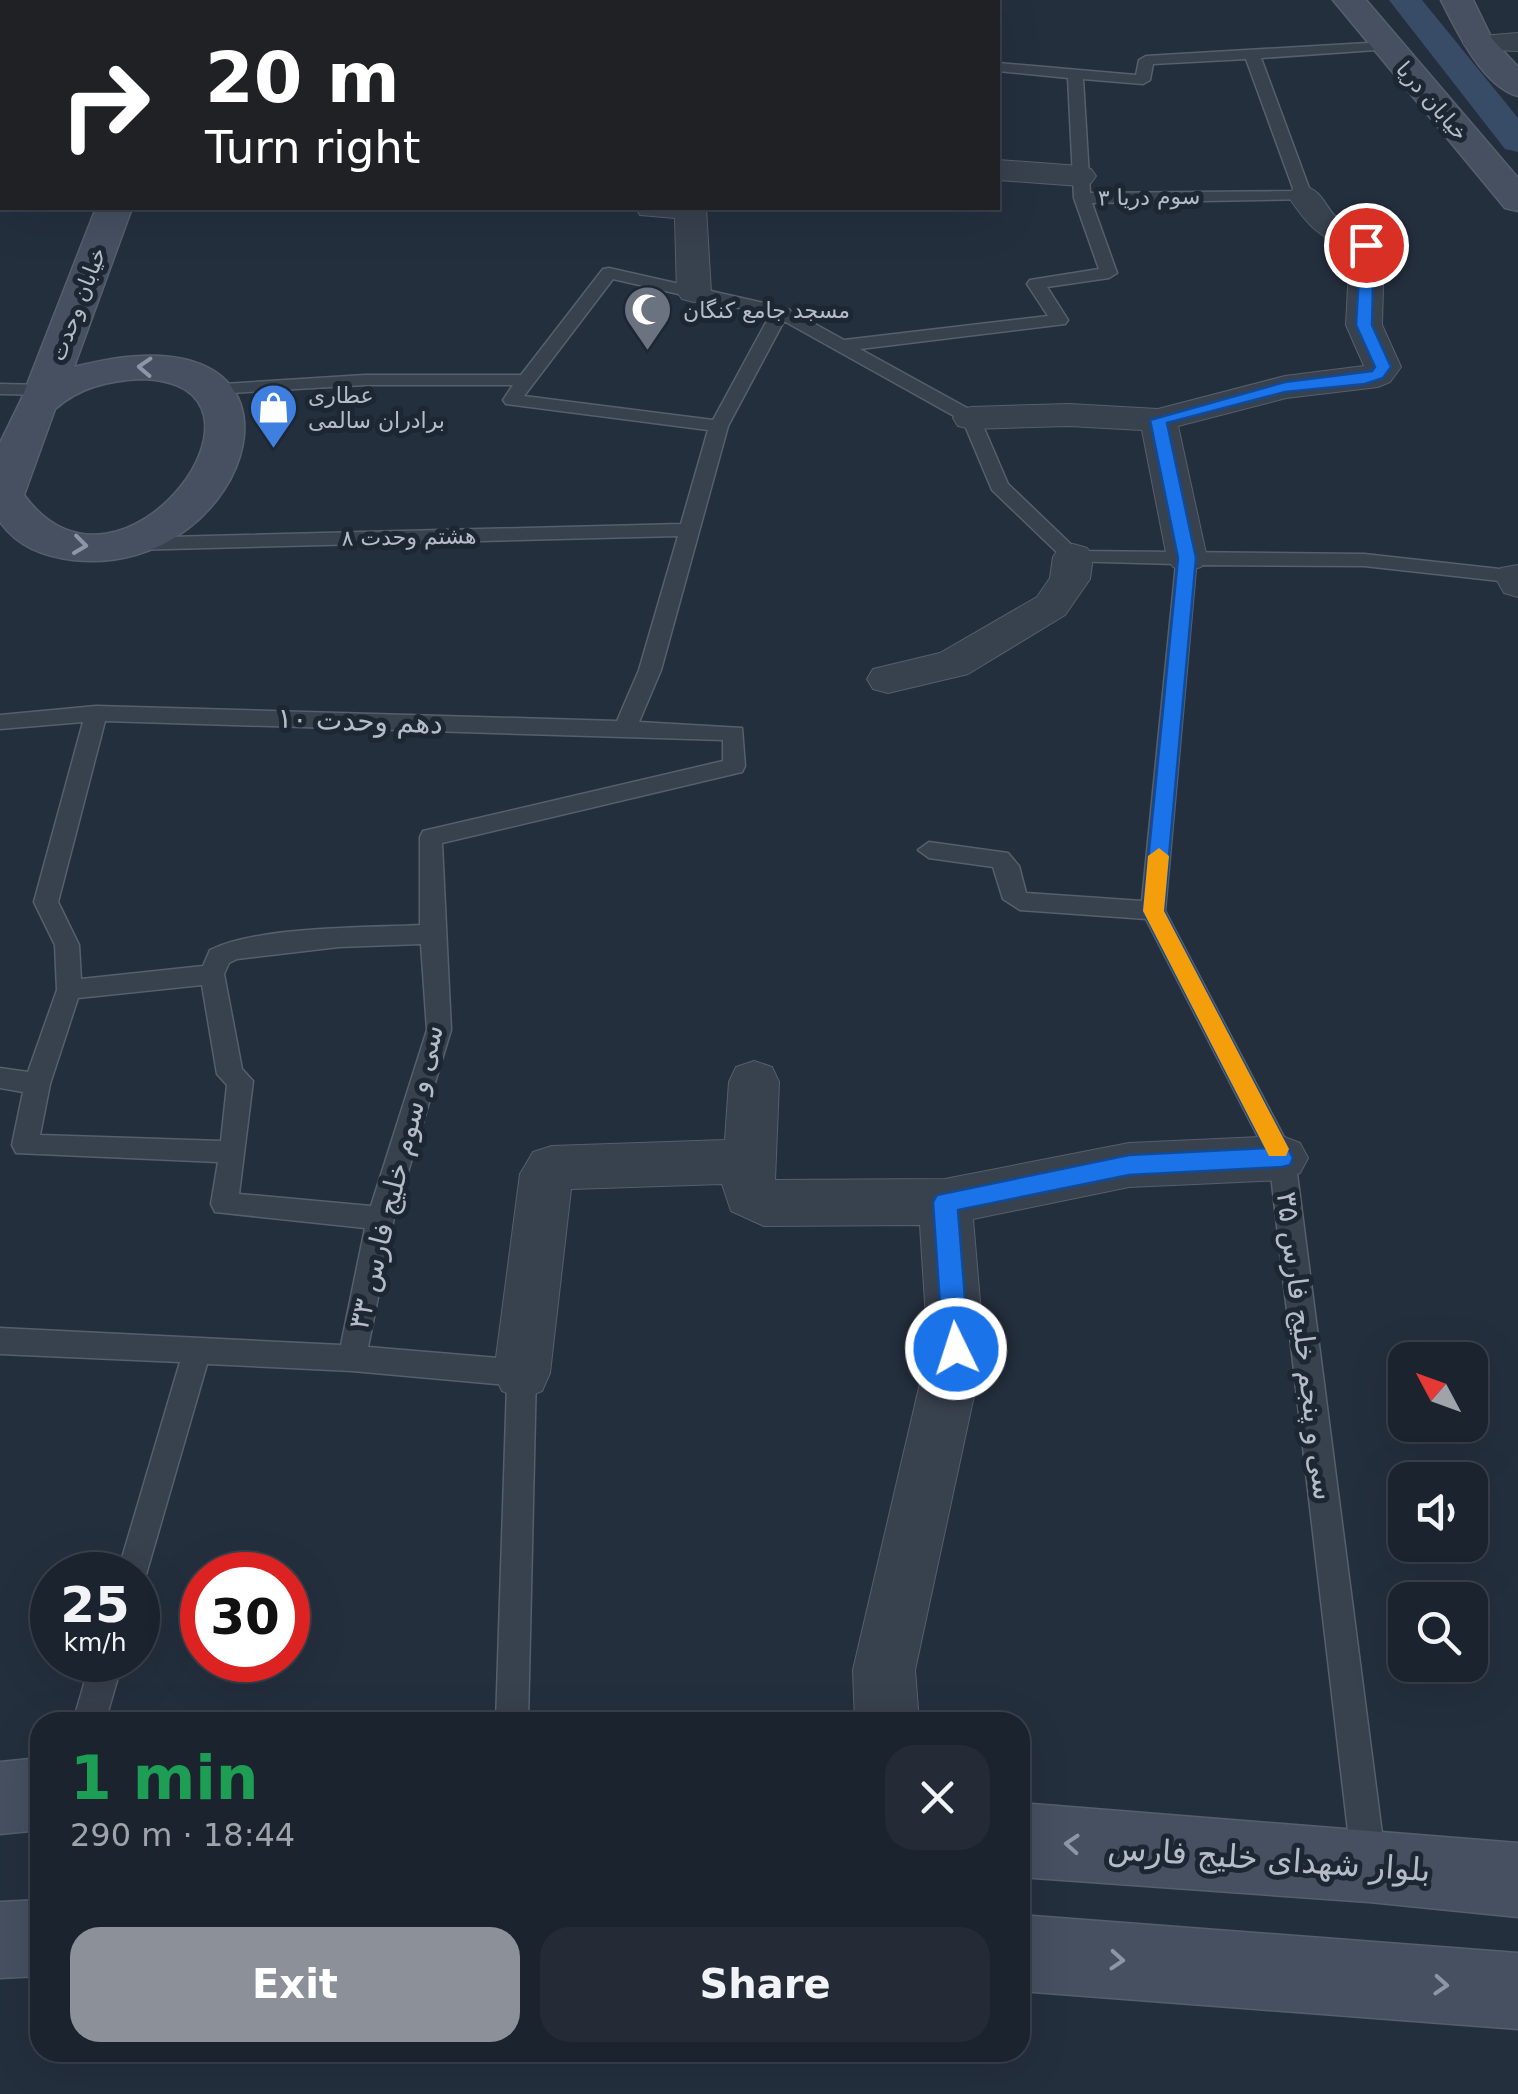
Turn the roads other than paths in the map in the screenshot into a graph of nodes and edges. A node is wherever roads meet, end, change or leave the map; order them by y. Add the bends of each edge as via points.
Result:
1 (1349, 0) edge
2 (1457, 0) edge
3 (1478, 42) junction
4 (1518, 42) edge
5 (1385, 46) junction
6 (1252, 54) junction
7 (1000, 67) edge
8 (1075, 74) junction
9 (1518, 86) edge
10 (1000, 170) edge
11 (1081, 187) junction
12 (1304, 196) junction
13 (1518, 200) edge
14 (113, 210) edge
15 (703, 210) edge
16 (694, 292) junction
17 (780, 312) junction
18 (839, 346) junction
19 (526, 380) junction
20 (214, 389) junction
21 (0, 390) edge
22 (43, 395) junction
23 (970, 418) junction
24 (1158, 420) junction
25 (719, 426) junction
26 (1, 500) edge
27 (688, 530) junction
28 (130, 544) junction
29 (1074, 557) junction
30 (1187, 558) junction
31 (1517, 579) edge
32 (888, 678) dead end
33 (96, 713) junction
34 (0, 722) edge
35 (625, 729) junction
36 (929, 850) dead end
37 (1154, 911) junction
38 (432, 934) junction
39 (212, 974) junction
40 (68, 990) junction
41 (0, 1078) edge
42 (754, 1082) dead end
43 (37, 1084) junction
44 (233, 1152) junction
45 (1282, 1158) junction
46 (747, 1162) junction
47 (946, 1202) junction
48 (381, 1218) junction
49 (0, 1341) edge
50 (197, 1350) junction
51 (352, 1358) junction
52 (522, 1373) junction
53 (139, 1552) edge
54 (101, 1682) edge
55 (92, 1712) edge
56 (512, 1712) edge
57 (886, 1712) edge
58 (30, 1795) edge
59 (0, 1798) edge
60 (1030, 1841) edge
61 (1369, 1865) junction
62 (1518, 1880) edge
63 (30, 1938) edge
64 (0, 1940) edge
65 (1030, 1954) edge
66 (1518, 1990) edge

1 - 5 main road, خیابان دریا
2 - 3 main road
3 - 4 street
3 - 9 main road
5 - 6 lane
5 - 13 main road, خیابان دریا
6 - 8 lane via 1146,60 1143,80
6 - 12 lane
7 - 8 lane
8 - 11 lane
10 - 11 street
11 - 12 lane, سوم دریا ۳
11 - 18 lane, سوم دریا ۳ via 1109,273 1036,284 1059,320
12 - 24 street via 1328,228 1366,245 1364,325 1383,367 1365,379 1285,387
14 - 22 main road, خیابان وحدت
15 - 16 street
16 - 17 lane
16 - 19 lane via 609,273
17 - 18 lane
17 - 25 lane
18 - 23 lane
19 - 20 lane
19 - 25 lane via 512,400
20 -> 22 main road via 177,369 131,365
20 - 28 main road via 226,417 219,457 201,495 168,525
21 - 22 lane
22 - 26 main road
23 - 24 street
23 - 29 lane via 999,486
24 - 30 street
25 - 27 lane
26 -> 28 main road via 35,535 82,549
27 - 28 lane, هشتم وحدت ۸
27 - 35 lane via 650,670
29 - 30 lane
29 - 32 street via 1070,579 1051,606 953,664
30 - 31 lane via 1364,560
30 - 37 lane
33 - 34 lane, دهم وحدت ۱۰
33 - 35 lane, دهم وحدت ۱۰
33 - 40 lane via 46,902 67,945
35 - 38 lane, سی و سوم خلیج فارس ۳۳ via 734,733 734,766 430,838
36 - 37 lane via 1000,859 1020,901
37 - 45 lane, سی و پنجم خلیج فارس ۳۵
38 - 39 lane via 233,950 219,957
38 - 48 lane, سی و سوم خلیج فارس ۳۳ via 439,1030
39 - 40 lane
39 - 44 lane via 230,1074 240,1081
40 - 43 lane
41 - 43 lane
42 - 46 street
43 - 44 lane via 26,1145
44 - 48 lane via 224,1204
45 - 47 street via 1129,1165
45 - 61 lane, سی و پنجم خلیج فارس ۳۵
46 - 47 street via 750,1195 764,1202
46 - 52 street via 552,1168 546,1174
47 - 57 street via 956,1349 884,1670
48 - 51 lane, سی و سوم خلیج فارس ۳۳
49 - 50 lane
50 - 51 lane
50 - 53 lane
51 - 52 lane, سی و سوم خلیج فارس ۳۳
52 - 56 lane
54 - 55 lane
58 - 59 main road
61 -> 60 main road, بلوار شهدای خلیج فارس
61 - 62 main road, بلوار شهدای خلیج فارس
63 - 64 main road
65 -> 66 main road

